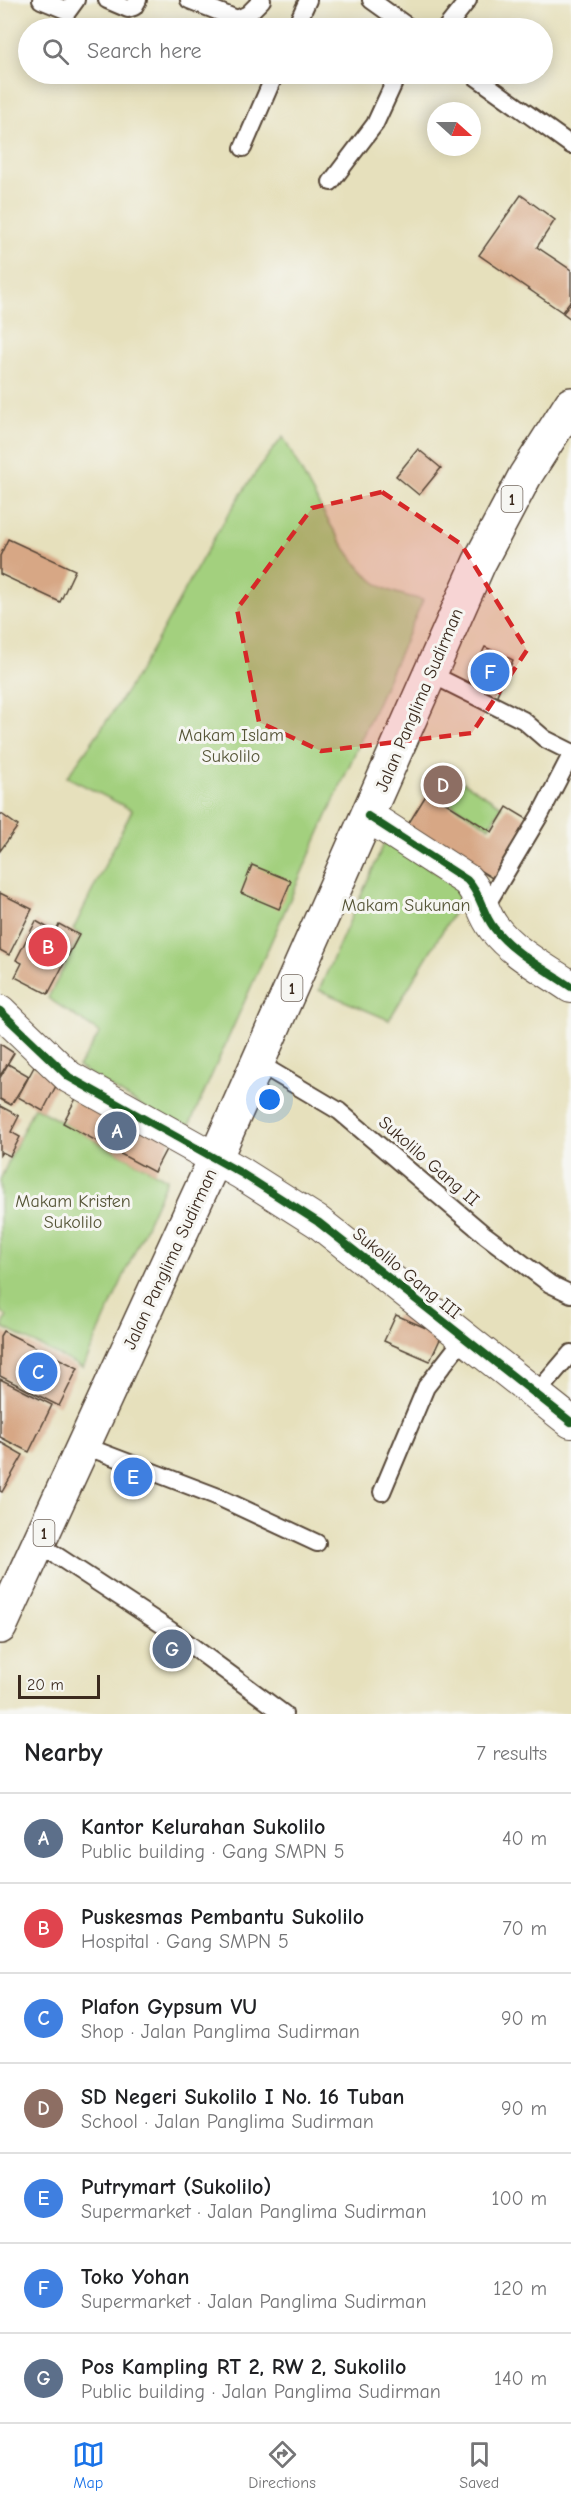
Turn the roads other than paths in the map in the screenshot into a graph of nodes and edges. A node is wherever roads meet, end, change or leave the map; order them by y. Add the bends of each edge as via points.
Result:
1 (41, 0) edge
2 (76, 0) edge
3 (107, 0) edge
4 (138, 0) edge
5 (189, 0) edge
6 (262, 0) edge
7 (308, 0) edge
8 (370, 0) edge
9 (468, 0) edge
10 (234, 18) edge
11 (239, 18) edge
12 (300, 18) edge
13 (396, 18) edge
14 (454, 18) edge
15 (271, 84) edge
16 (394, 84) edge
17 (486, 84) edge
18 (571, 145) edge
19 (243, 148) dead end
20 (331, 182) dead end
21 (570, 408) edge
22 (431, 674) junction
23 (571, 753) edge
24 (368, 816) junction
25 (484, 909) junction
26 (571, 987) edge
27 (0, 1011) edge
28 (258, 1063) junction
29 (215, 1159) junction
30 (571, 1294) edge
31 (464, 1338) junction
32 (571, 1353) edge
33 (536, 1395) junction
34 (571, 1422) edge
35 (85, 1446) junction
36 (382, 1492) dead end
37 (317, 1543) dead end
38 (39, 1544) junction
39 (0, 1627) edge
40 (284, 1714) edge

1 - 2 lane via 68,11
3 - 4 lane via 128,9
5 - 10 lane
6 - 11 lane
7 - 12 lane
8 - 13 lane
9 - 14 lane
15 - 19 lane
16 - 20 lane via 378,119
17 - 18 lane
21 - 22 highway, Jalan Panglima Sudirman / 1 via 525,476 484,554
22 - 23 lane via 523,720 545,739
22 - 24 highway, Jalan Panglima Sudirman / 1
23 - 25 lane via 540,815
24 - 25 street via 459,873 472,884
24 - 28 highway, Jalan Panglima Sudirman / 1
25 - 26 street via 503,939
27 - 29 street, Sukolilo Gang III via 69,1077
28 - 29 highway, Jalan Panglima Sudirman / 1
28 - 30 lane, Sukolilo Gang II via 339,1111 493,1241 550,1284
29 - 31 street, Sukolilo Gang III via 318,1222
29 - 35 highway, Jalan Panglima Sudirman / 1
31 - 33 street, Sukolilo Gang III
31 - 36 lane via 426,1387
32 - 33 lane
33 - 34 street, Sukolilo Gang III
35 - 37 lane via 216,1496
35 - 38 highway, Jalan Panglima Sudirman / 1
38 - 39 highway, Jalan Panglima Sudirman / 1
38 - 40 lane via 170,1630

